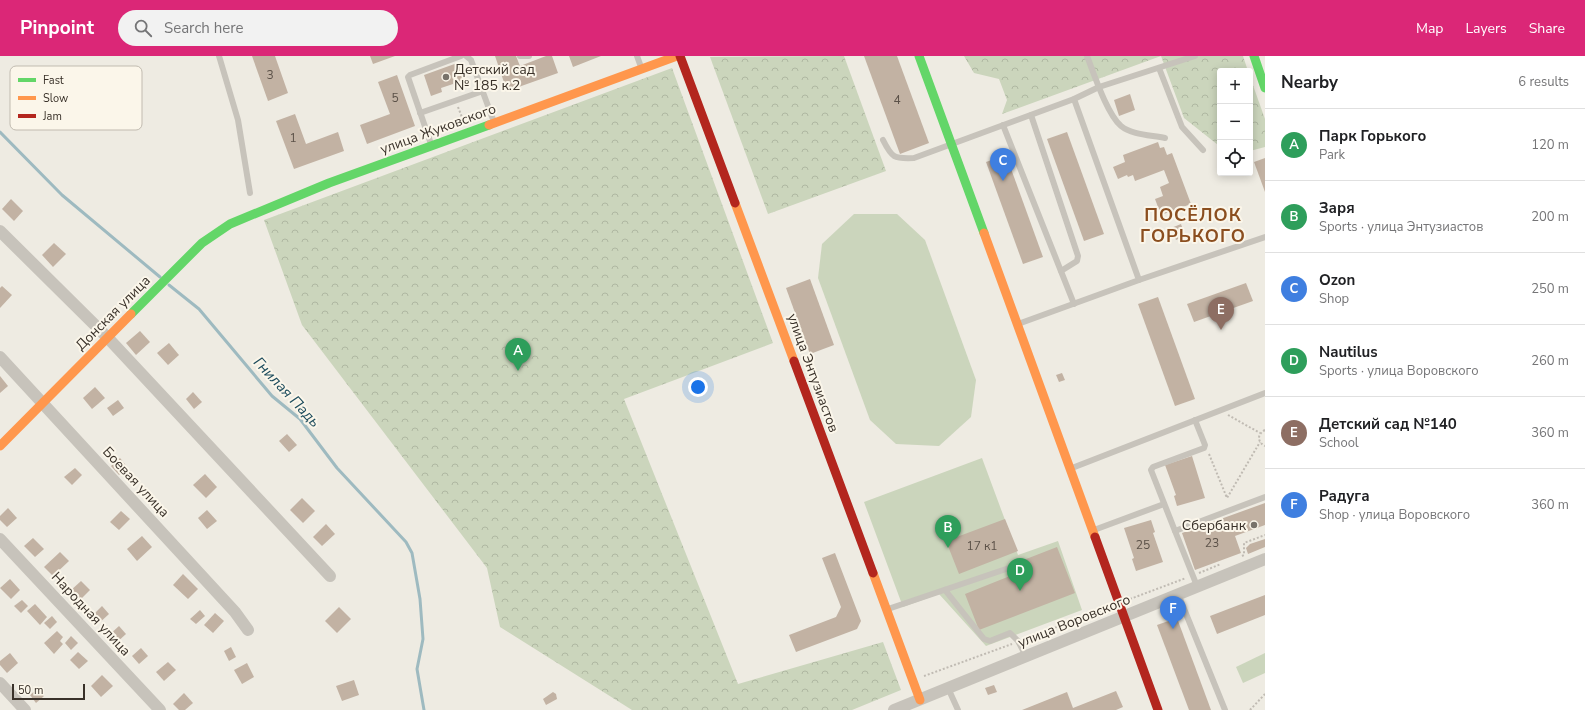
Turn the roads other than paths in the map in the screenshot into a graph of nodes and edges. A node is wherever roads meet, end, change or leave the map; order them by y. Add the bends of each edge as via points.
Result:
1 (219, 56) edge
2 (462, 56) edge
3 (466, 56) edge
4 (520, 56) edge
5 (529, 56) edge
6 (637, 56) edge
7 (677, 56) edge
8 (680, 56) edge
9 (919, 56) edge
10 (1087, 56) edge
11 (1194, 56) edge
12 (1254, 56) edge
13 (1159, 68) junction
14 (642, 69) junction
15 (1099, 88) junction
16 (1265, 88) edge
17 (483, 91) junction
18 (1074, 99) junction
19 (420, 114) junction
20 (1032, 115) junction
21 (494, 123) junction
22 (1003, 125) junction
23 (1165, 138) dead end
24 (883, 140) dead end
25 (951, 144) junction
26 (431, 146) junction
27 (1203, 150) dead end
28 (250, 193) dead end
29 (254, 214) joint
30 (0, 231) edge
31 (1265, 236) edge
32 (1061, 270) junction
33 (1139, 280) junction
34 (1074, 304) junction
35 (1016, 325) junction
36 (108, 338) junction
37 (0, 357) edge
38 (1265, 393) edge
39 (43, 402) junction
40 (1195, 420) junction
41 (0, 446) edge
42 (1070, 469) junction
43 (1265, 497) edge
44 (1164, 504) junction
45 (1092, 530) junction
46 (1175, 531) junction
47 (0, 539) edge
48 (1265, 559) edge
49 (1009, 568) dead end
50 (330, 576) dead end
51 (1195, 581) junction
52 (945, 590) junction
53 (1178, 594) junction
54 (887, 610) junction
55 (1123, 617) junction
56 (248, 630) dead end
57 (1026, 656) junction
58 (0, 683) edge
59 (948, 688) junction
60 (920, 700) junction
61 (25, 710) edge
62 (160, 710) edge
63 (894, 710) edge
64 (958, 710) edge
65 (1158, 710) edge
66 (1225, 710) edge

1 - 28 lane via 238,120
2 - 19 lane via 408,77
3 - 17 lane via 471,60
4 - 5 lane
6 - 14 lane
7 - 14 street, улица Жуковского
8 - 54 street, улица Энтузиастов
9 - 25 street
10 - 15 lane
11 - 13 lane
12 - 16 street
13 - 15 lane
13 - 27 lane via 1182,127
14 - 21 street, улица Жуковского
15 - 18 lane
15 - 23 lane via 1121,126 1133,132
17 - 19 lane
17 - 21 lane
18 - 20 lane
18 - 33 lane
19 - 26 lane
20 - 22 lane
20 - 32 lane via 1078,256 1074,264
21 - 26 street, улица Жуковского
22 - 25 lane
22 - 32 lane
24 - 25 lane via 889,152 899,158 914,158
25 - 35 street
26 - 29 street, улица Жуковского
29 - 36 street, Донская улица via 230,224 202,243
30 - 36 street
31 - 33 lane
32 - 34 lane
33 - 34 lane
34 - 35 lane
35 - 42 street
36 - 39 street, Донская улица
36 - 50 street
37 - 39 street, Боевая улица
38 - 40 lane
39 - 41 street, Донская улица
39 - 56 street, Боевая улица via 235,612
40 - 42 lane
40 - 44 lane via 1204,448 1153,467 1151,470
42 - 45 street
43 - 46 lane
44 - 45 lane
44 - 46 lane
45 - 55 street
46 - 51 lane
47 - 62 street, Народная улица
48 - 51 street, улица Воровского
49 - 52 lane
51 - 53 street, улица Воровского
52 - 54 lane
52 - 57 lane via 984,639 990,641 1010,633
53 - 55 street, улица Воровского
53 - 66 lane
54 - 60 street, улица Энтузиастов
55 - 57 street, улица Воровского
55 - 65 street
57 - 59 street, улица Воровского
58 - 61 street
59 - 60 street, улица Воровского
59 - 64 lane
60 - 63 street, улица Воровского

